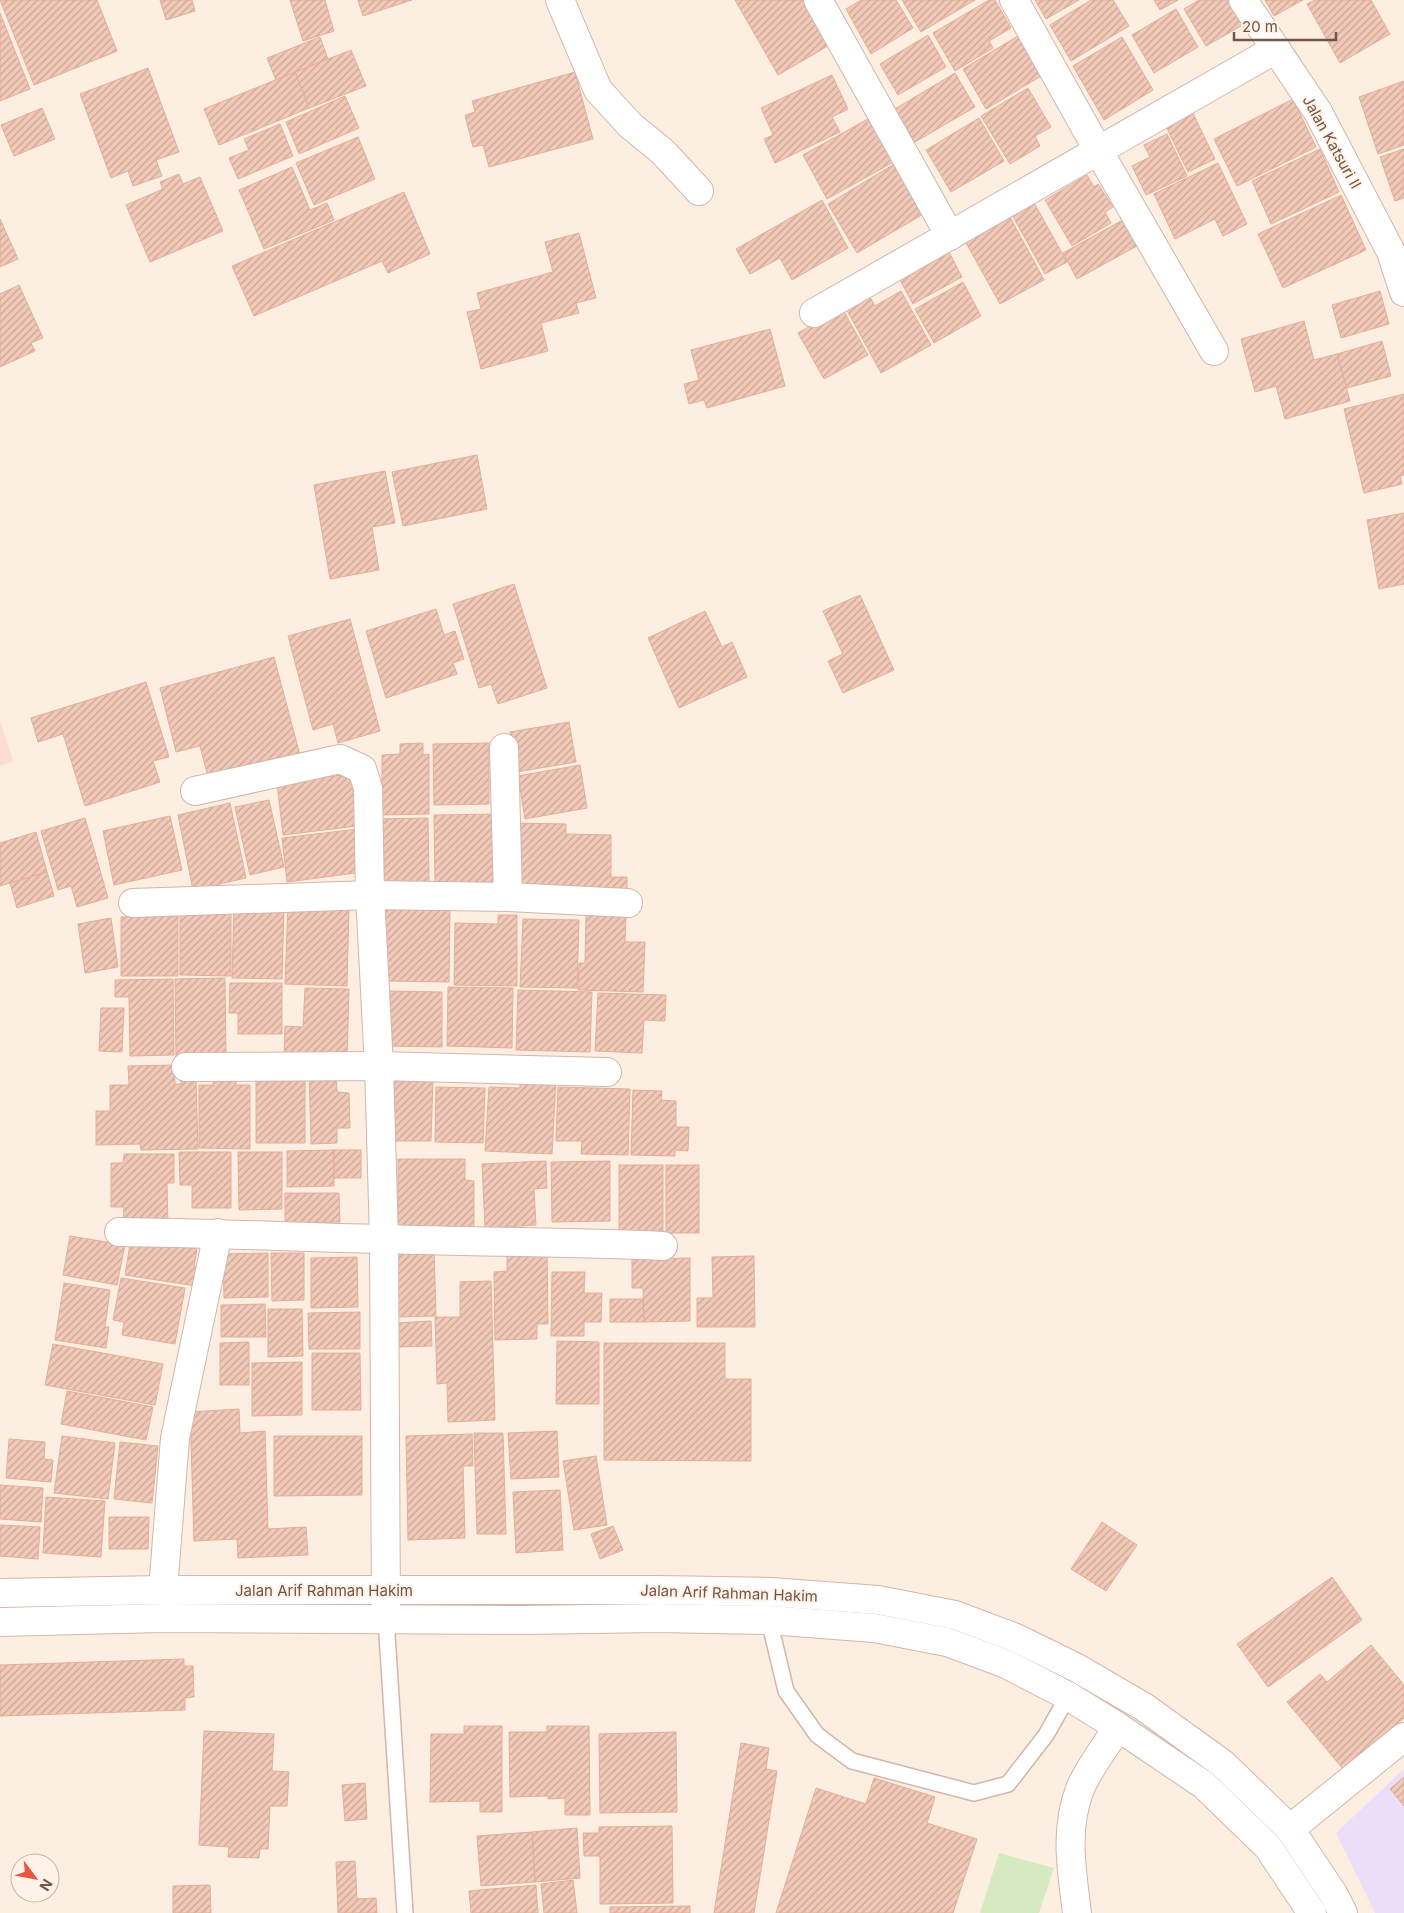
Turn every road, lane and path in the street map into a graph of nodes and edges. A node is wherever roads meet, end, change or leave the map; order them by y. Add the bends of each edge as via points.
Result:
1 (560, 0) edge
2 (818, 0) edge
3 (1014, 0) edge
4 (1243, 0) edge
5 (1276, 49) junction
6 (1098, 150) junction
7 (699, 191) dead end
8 (950, 236) junction
9 (1404, 292) edge
10 (814, 313) dead end
11 (1214, 351) dead end
12 (504, 748) dead end
13 (195, 791) dead end
14 (370, 895) junction
15 (508, 897) junction
16 (132, 903) dead end
17 (628, 903) dead end
18 (379, 1066) junction
19 (186, 1067) dead end
20 (607, 1072) dead end
21 (119, 1232) dead end
22 (218, 1233) junction
23 (384, 1239) junction
24 (663, 1246) dead end
25 (163, 1590) junction
26 (386, 1590) junction
27 (0, 1594) edge
28 (386, 1619) junction
29 (769, 1620) junction
30 (0, 1622) edge
31 (1068, 1696) junction
32 (1118, 1727) junction
33 (1404, 1738) edge
34 (1290, 1829) junction
35 (1268, 1847) junction
36 (405, 1913) edge
37 (1077, 1913) edge
38 (1312, 1913) edge
39 (1343, 1913) edge

1 - 7 street via 598,90
2 - 8 street
3 - 6 street
4 - 5 street, Jalan Katsuri II
5 - 6 street
5 - 9 street, Jalan Katsuri II via 1318,112 1391,252
6 - 8 street
6 - 11 street
8 - 10 street
12 - 15 street
13 - 14 street via 340,759 362,769 368,788
14 - 15 street
14 - 16 street
14 - 18 street
15 - 17 street
18 - 19 street
18 - 20 street
18 - 23 street
21 - 22 street
22 - 23 street
22 - 25 street via 175,1438
23 - 24 street
23 - 26 street
25 - 26 street, Jalan Arif Rahman Hakim
25 - 27 street, Jalan Arif Rahman Hakim
26 - 28 street
26 - 34 street, Jalan Arif Rahman Hakim via 771,1592 878,1600 954,1615 1016,1638 1077,1668 1144,1707 1223,1764
28 - 29 street, Jalan Arif Rahman Hakim
28 - 30 street, Jalan Arif Rahman Hakim via 164,1618
28 - 36 lane
29 - 31 street, Jalan Arif Rahman Hakim via 874,1628 947,1642 1006,1664
29 - 31 lane via 786,1691 817,1735 852,1761 974,1793 1008,1784 1046,1735
31 - 32 street, Jalan Arif Rahman Hakim
32 - 35 street, Jalan Arif Rahman Hakim via 1204,1785
32 - 37 street via 1080,1787 1070,1820 1069,1852
33 - 34 street
34 - 35 street
34 - 39 street, Jalan Arif Rahman Hakim
35 - 38 street, Jalan Arif Rahman Hakim

